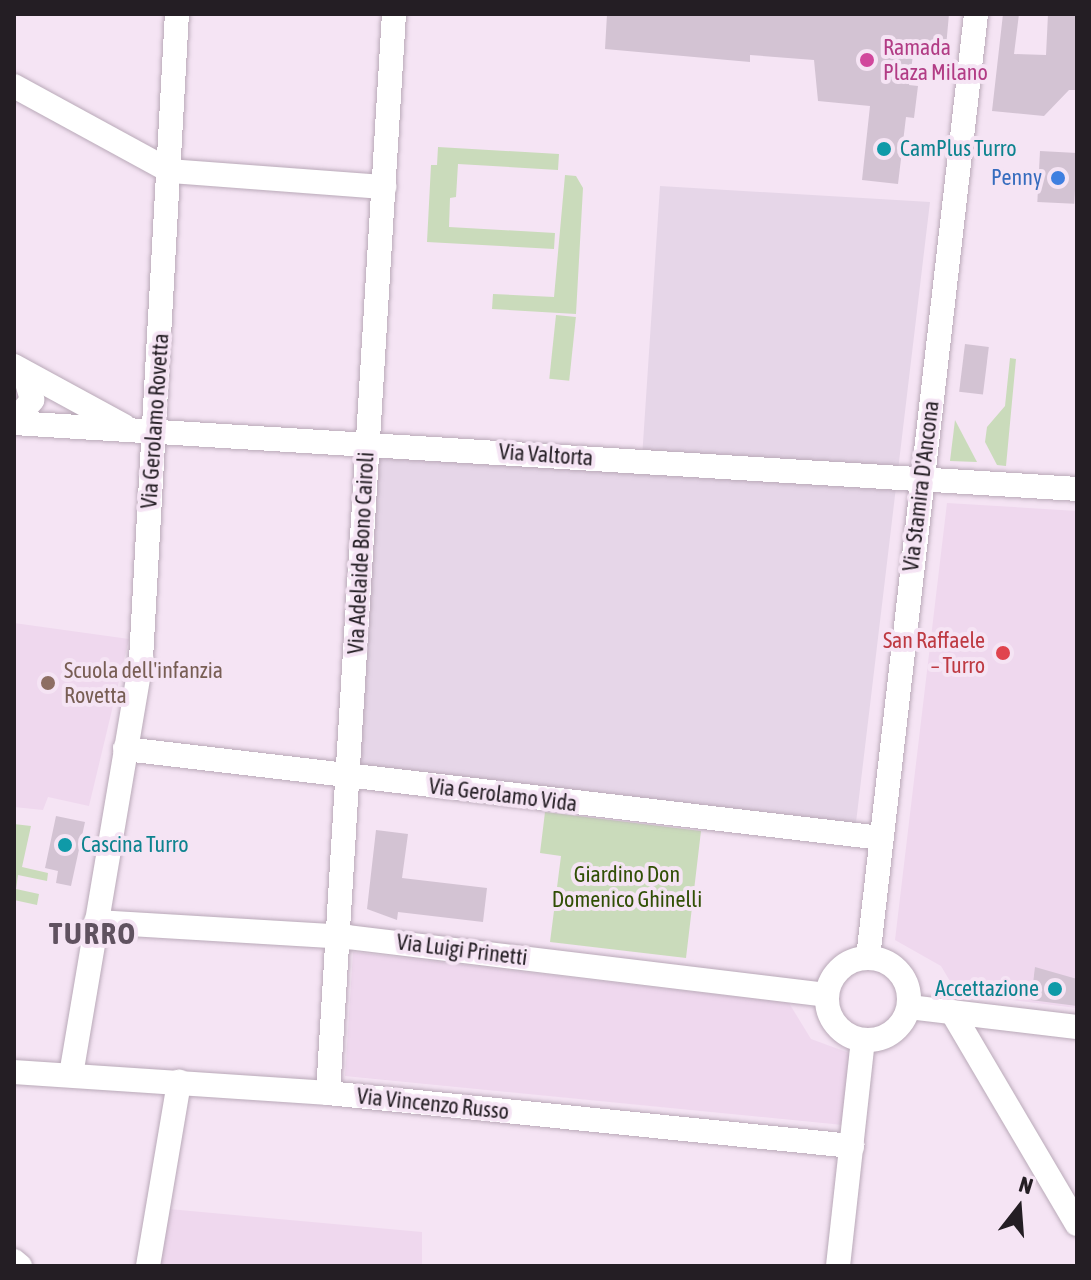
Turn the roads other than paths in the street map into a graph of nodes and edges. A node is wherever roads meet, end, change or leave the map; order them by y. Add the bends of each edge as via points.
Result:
1 (177, 14) edge
2 (394, 14) edge
3 (976, 14) edge
4 (14, 86) edge
5 (170, 171) junction
6 (384, 187) junction
7 (19, 369) edge
8 (14, 422) edge
9 (142, 430) junction
10 (367, 444) junction
11 (921, 478) junction
12 (1077, 489) edge
13 (125, 749) junction
14 (348, 774) junction
15 (882, 838) junction
16 (96, 922) junction
17 (338, 936) junction
18 (868, 958) junction
19 (827, 995) junction
20 (909, 1007) junction
21 (952, 1012) junction
22 (1077, 1027) edge
23 (863, 1040) junction
24 (14, 1072) edge
25 (71, 1075) junction
26 (179, 1082) junction
27 (328, 1093) junction
28 (852, 1146) junction
29 (1077, 1224) edge
30 (14, 1261) edge
31 (20, 1266) edge
32 (148, 1266) edge
33 (838, 1266) edge

1 - 5 street, Via Gerolamo Rovetta
2 - 6 street, Via Adelaide Bono Cairoli
3 - 11 street, Via Stamira D'Ancona
4 - 5 street
5 - 6 street
5 - 9 street, Via Gerolamo Rovetta
6 - 10 street, Via Adelaide Bono Cairoli
7 - 8 street via 32,400
7 - 9 street
8 - 9 street, Via Valtorta
9 - 10 street, Via Valtorta
9 - 13 street, Via Gerolamo Rovetta via 141,659
10 - 11 street, Via Valtorta
10 - 14 street, Via Adelaide Bono Cairoli
11 - 12 street, Via Valtorta
11 - 15 street, Via Stamira D'Ancona
13 - 14 street, Via Gerolamo Vida
13 - 16 street, Via Gerolamo Rovetta
14 - 15 street, Via Gerolamo Vida
14 - 17 street, Via Adelaide Bono Cairoli
15 - 18 street, Via Stamira D'Ancona
16 - 17 street, Via Luigi Prinetti
16 - 25 street, Via Gerolamo Rovetta
17 - 19 street, Via Luigi Prinetti
17 - 27 street, Via Adelaide Bono Cairoli
18 - 19 street via 840,969
18 - 20 street via 900,973
19 - 23 street via 836,1025
20 - 21 street
20 - 23 street via 891,1034
21 - 22 street
21 - 29 street
23 - 28 street
24 - 25 street, Via Vincenzo Russo
25 - 26 street, Via Vincenzo Russo
26 - 27 street, Via Vincenzo Russo
26 - 32 street
27 - 28 street, Via Vincenzo Russo
28 - 33 street
30 - 31 street

